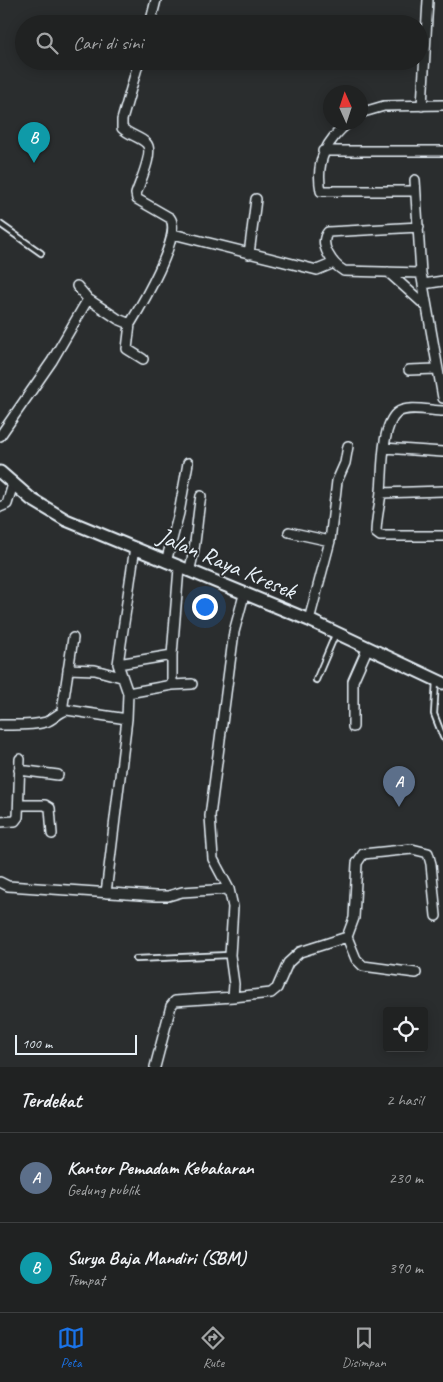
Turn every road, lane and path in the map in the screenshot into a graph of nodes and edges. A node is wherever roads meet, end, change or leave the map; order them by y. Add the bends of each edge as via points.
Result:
1 (156, 0) edge
2 (428, 0) edge
3 (152, 15) edge
4 (427, 15) edge
5 (136, 70) edge
6 (424, 70) edge
7 (443, 105) edge
8 (422, 106) junction
9 (368, 111) edge
10 (340, 130) edge
11 (323, 151) junction
12 (443, 151) edge
13 (415, 180) dead end
14 (414, 191) junction
15 (256, 199) dead end
16 (0, 224) edge
17 (419, 227) junction
18 (173, 234) junction
19 (40, 253) dead end
20 (249, 254) junction
21 (334, 263) junction
22 (388, 272) junction
23 (421, 273) junction
24 (443, 281) edge
25 (423, 284) junction
26 (77, 286) dead end
27 (88, 299) junction
28 (426, 307) junction
29 (130, 324) junction
30 (143, 359) dead end
31 (436, 369) junction
32 (409, 370) dead end
33 (443, 398) edge
34 (443, 411) edge
35 (0, 436) edge
36 (348, 446) dead end
37 (384, 448) junction
38 (443, 452) edge
39 (188, 462) dead end
40 (0, 472) edge
41 (13, 484) junction
42 (443, 491) edge
43 (381, 493) junction
44 (201, 496) dead end
45 (0, 507) edge
46 (289, 532) dead end
47 (443, 536) edge
48 (330, 541) junction
49 (135, 547) junction
50 (166, 562) junction
51 (184, 570) junction
52 (244, 595) junction
53 (309, 620) junction
54 (336, 633) junction
55 (73, 638) dead end
56 (368, 647) junction
57 (172, 655) junction
58 (118, 664) junction
59 (68, 669) junction
60 (121, 677) junction
61 (316, 680) dead end
62 (440, 681) edge
63 (192, 684) dead end
64 (172, 685) junction
65 (128, 693) junction
66 (62, 711) junction
67 (127, 719) junction
68 (0, 725) edge
69 (353, 727) dead end
70 (443, 737) edge
71 (20, 759) dead end
72 (19, 770) junction
73 (58, 775) dead end
74 (19, 805) junction
75 (0, 822) edge
76 (52, 834) dead end
77 (0, 882) edge
78 (229, 890) junction
79 (106, 893) junction
80 (436, 916) dead end
81 (347, 937) junction
82 (230, 955) junction
83 (136, 958) dead end
84 (416, 973) dead end
85 (233, 997) junction
86 (156, 1067) edge

1 - 3 street
2 - 4 street
5 - 18 street via 122,128 147,143 149,148 150,155 137,199 170,218
6 - 8 street
7 - 8 street
8 - 9 street via 384,106
10 - 11 street
11 - 12 street
11 - 14 street via 321,191
13 - 14 street
14 - 17 street
15 - 20 street
16 - 19 lane
17 - 21 street via 328,232 324,242
17 - 23 street
18 - 20 street
18 - 29 street via 147,296
20 - 21 street via 317,270
21 - 22 street via 344,271
22 - 23 street
22 - 28 street
23 - 25 street
24 - 25 street
25 - 28 street
26 - 27 street
27 - 29 street
27 - 35 street via 52,361
28 - 31 street
29 - 30 street via 127,350
31 - 32 street
31 - 33 street
34 - 37 street via 407,410 397,413
36 - 48 street via 338,481
37 - 38 street
37 - 43 street
39 - 50 street via 180,513
40 - 41 main road, Jalan Raya Kresek
41 - 45 street via 7,504
41 - 49 main road, Jalan Raya Kresek via 66,520
42 - 43 street
43 - 47 street via 376,514 378,535
44 - 51 street via 194,551
46 - 48 street
48 - 53 street
49 - 50 main road, Jalan Raya Kresek
49 - 58 street
50 - 51 main road, Jalan Raya Kresek
51 - 52 main road, Jalan Raya Kresek
51 - 57 street
52 - 53 main road, Jalan Raya Kresek
52 - 78 street via 234,632 210,816 213,859
53 - 54 main road, Jalan Raya Kresek
54 - 56 main road, Jalan Raya Kresek
54 - 61 lane
55 - 59 street
56 - 62 main road, Jalan Raya Kresek
56 - 69 street via 353,681
57 - 58 street
57 - 64 street
58 - 60 street
59 - 60 street via 95,670
59 - 66 street
60 - 65 street
62 - 70 lane via 434,714
63 - 64 street
64 - 65 street
65 - 67 street
66 - 67 street
66 - 68 street via 46,722
67 - 79 street
71 - 72 street
72 - 73 street
72 - 74 street
74 - 75 street via 17,819
74 - 76 street via 45,805 50,808
77 - 79 street via 8,886
78 - 79 street via 182,892 168,896
78 - 82 street via 233,907
80 - 81 street via 428,853 412,849 363,854 357,863 354,918
81 - 84 street via 356,959 363,966
81 - 85 street via 300,952 288,963 278,988 271,993
82 - 83 lane
82 - 85 street
85 - 86 street via 175,1001

